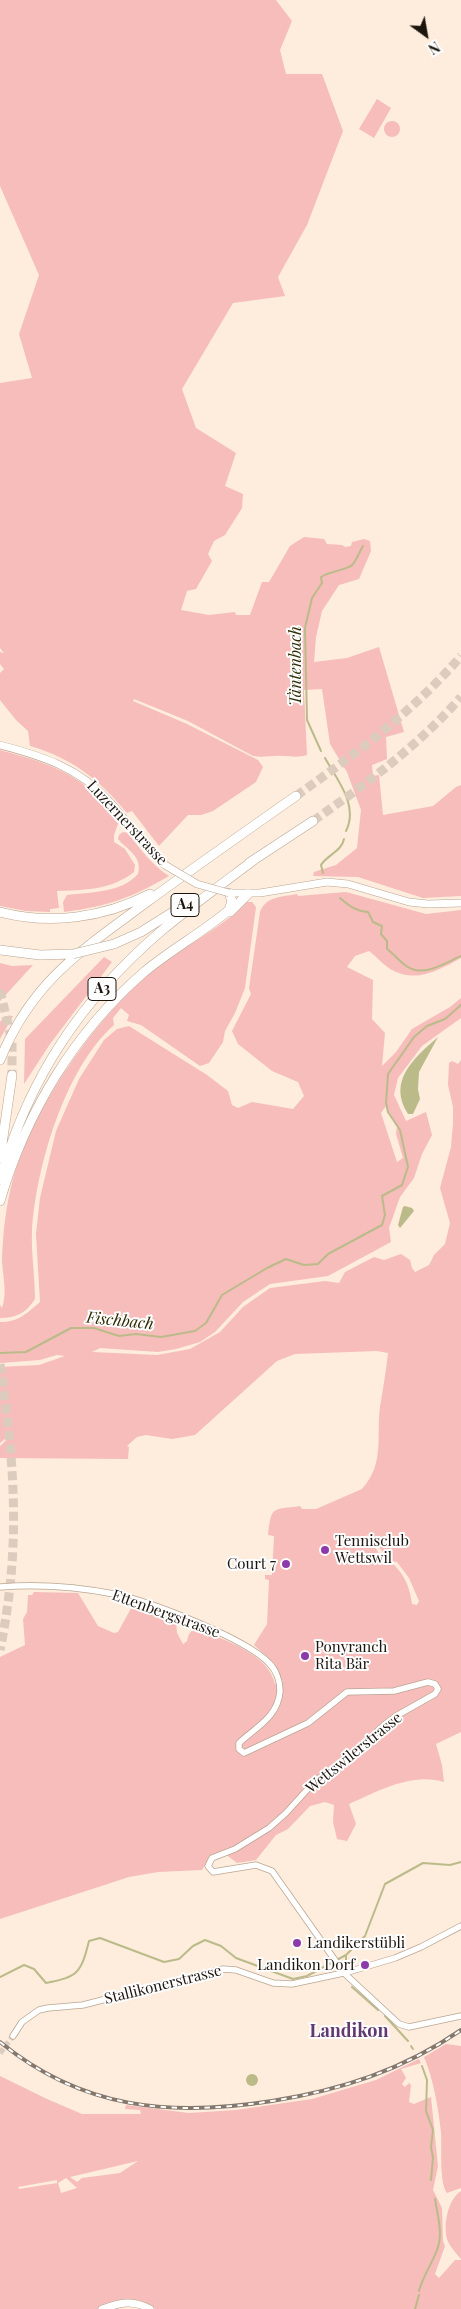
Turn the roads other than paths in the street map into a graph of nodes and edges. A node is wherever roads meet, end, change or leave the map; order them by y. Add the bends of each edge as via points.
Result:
1 (0, 745) edge
2 (296, 796) tunnel mouth
3 (313, 821) tunnel mouth
4 (254, 860) junction
5 (176, 881) junction
6 (230, 893) junction
7 (248, 894) junction
8 (461, 903) edge
9 (0, 912) edge
10 (217, 920) junction
11 (0, 950) edge
12 (0, 1060) edge
13 (12, 1075) tunnel mouth
14 (0, 1158) edge
15 (0, 1180) edge
16 (0, 1201) edge
17 (0, 1587) edge
18 (280, 1685) joint
19 (461, 1926) edge
20 (344, 1973) junction
21 (461, 2016) edge
22 (13, 2036) tunnel mouth
23 (102, 2309) edge
24 (150, 2309) edge

1 - 6 main road, Luzernerstrasse, bridge via 48,758 84,778 110,802 145,846 165,865 197,884
2 - 5 highway
3 - 4 highway, A3
4 - 11 highway, A4, bridge via 159,921 114,944 73,954 40,955
4 - 15 highway, A3 via 147,943 80,1014 36,1085 12,1141
5 - 9 highway, A4 via 134,902 98,914 46,918
5 - 12 highway via 57,971 22,1015
6 - 7 main road, Luzernerstrasse
6 - 10 highway via 231,906
7 - 8 main road, Luzernerstrasse via 327,882 348,884 409,902
7 - 10 highway via 229,914
10 - 16 highway, A3 via 168,954 122,993 87,1030 48,1089 13,1162
13 - 14 highway
17 - 18 street, Ettenbergstrasse via 94,1591 134,1600 190,1620 240,1644 268,1662
18 - 20 street, Wettswilerstrasse via 272,1712 259,1728 239,1743 242,1753 308,1723 347,1692 399,1691 430,1682 438,1688 432,1696 390,1720 353,1755 315,1781 269,1828 209,1862 209,1869 213,1872 256,1865 272,1871
19 - 20 street, Stallikonerstrasse via 405,1954
20 - 21 street, Wettswilerstrasse via 405,2027
20 - 22 street, Stallikonerstrasse via 283,1985 236,1970 217,1970 84,2005 39,2010 22,2022
23 - 24 main road via 126,2302

